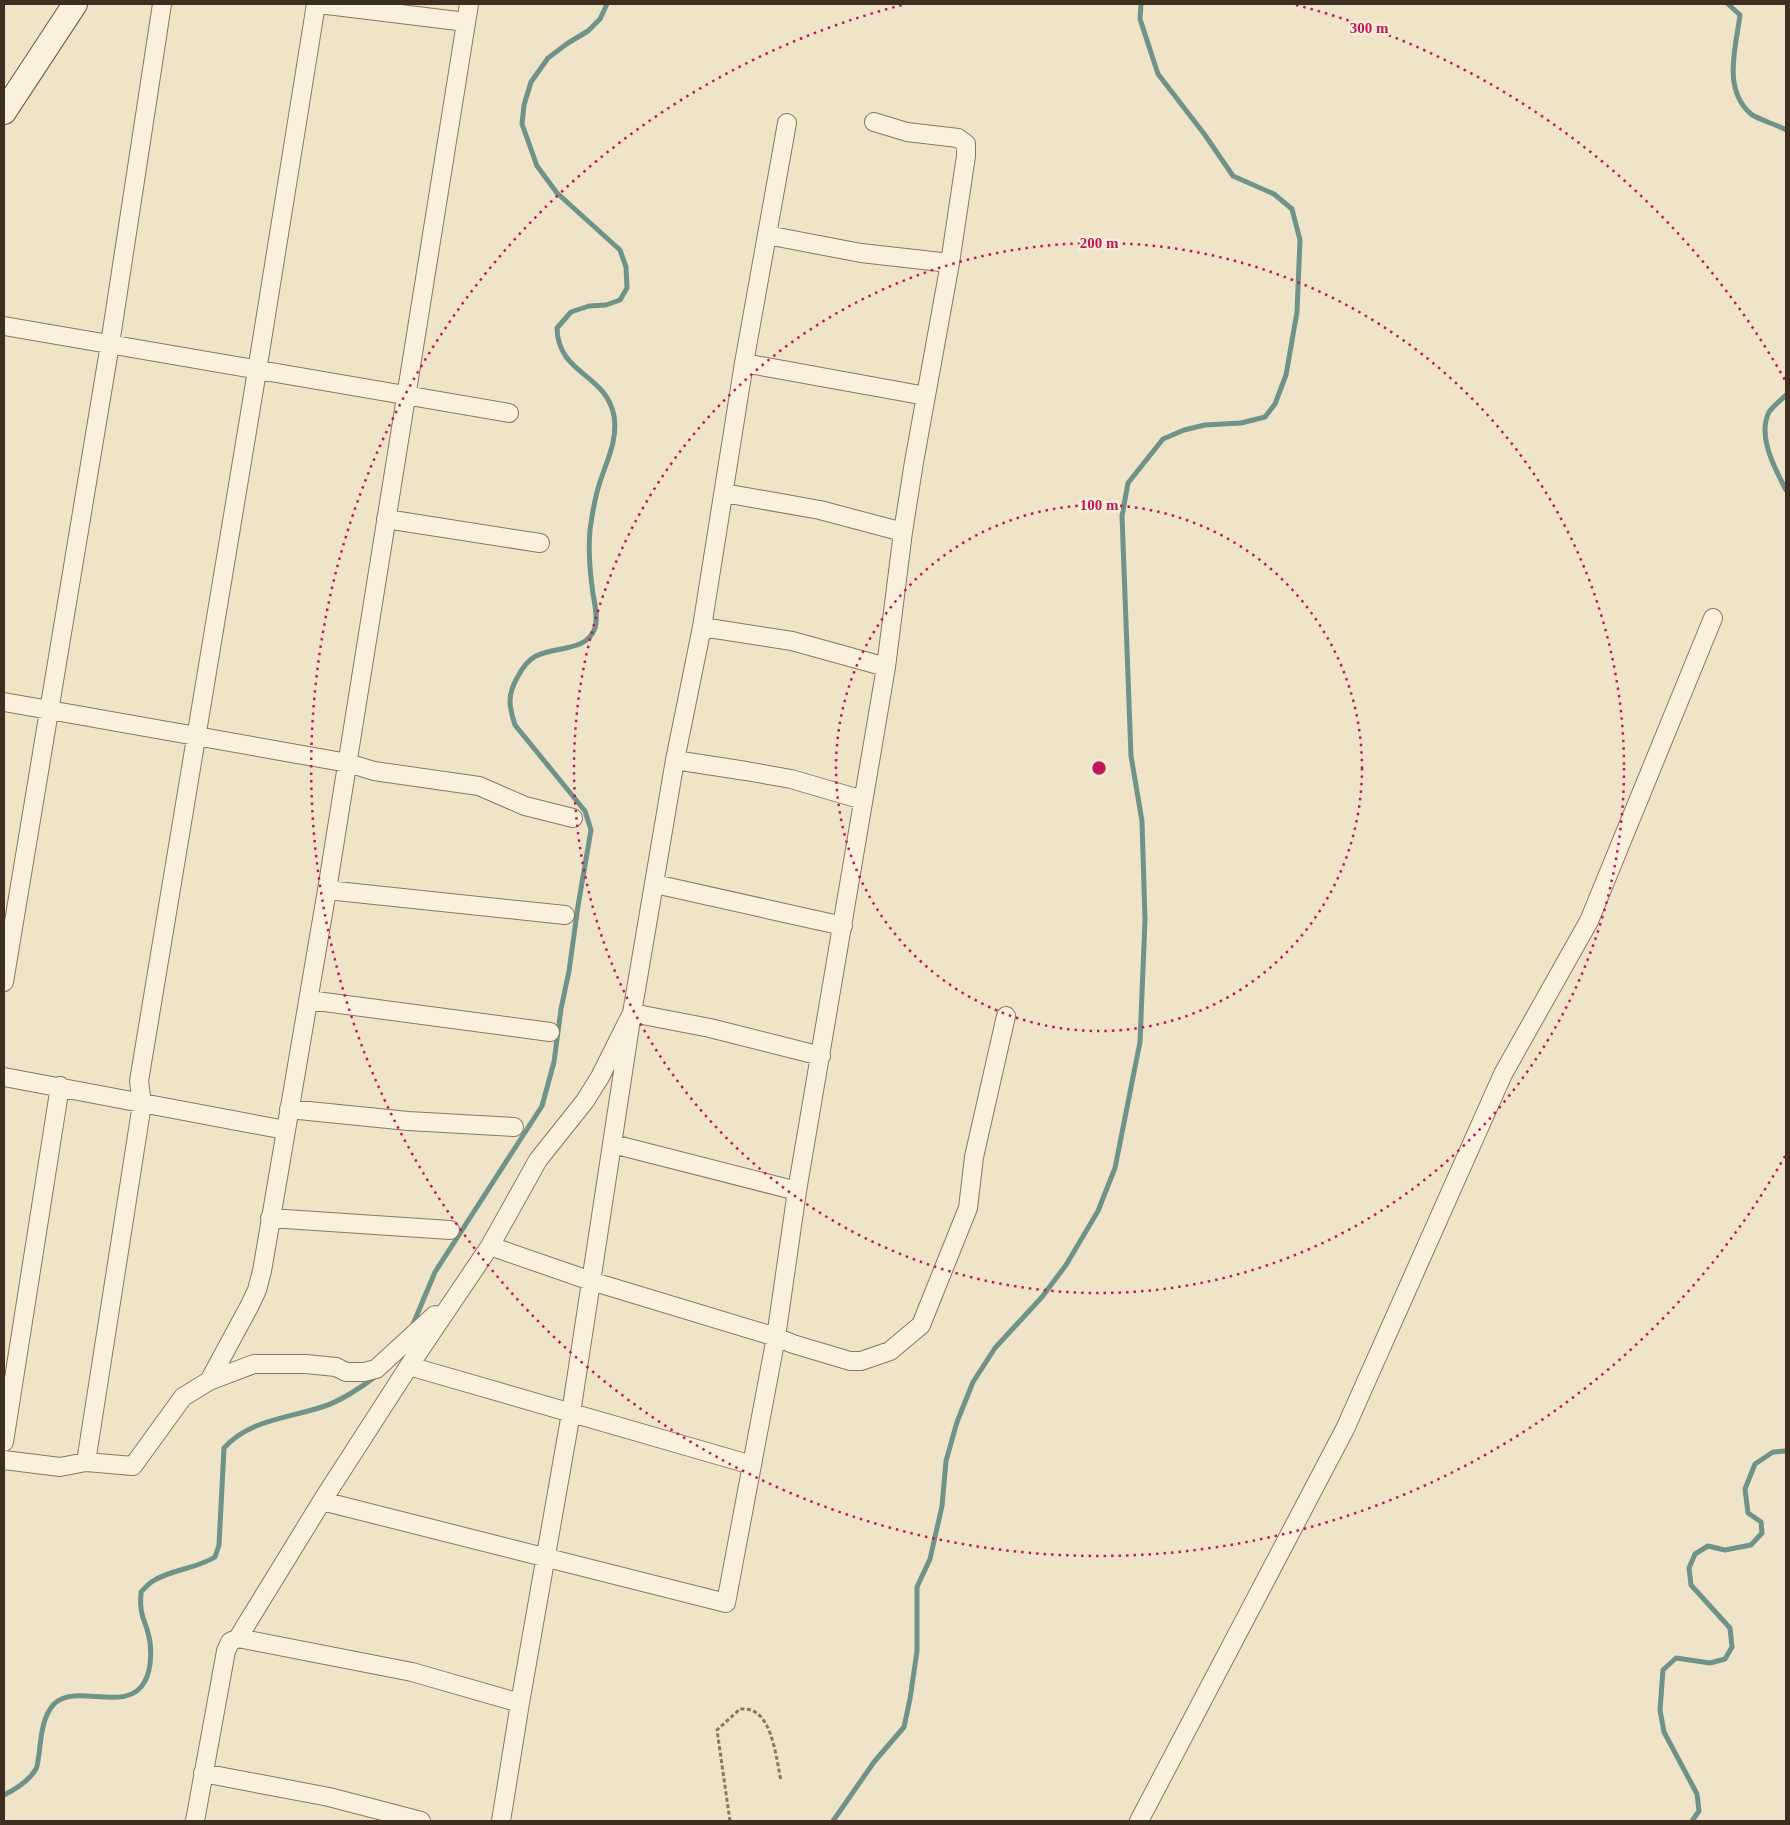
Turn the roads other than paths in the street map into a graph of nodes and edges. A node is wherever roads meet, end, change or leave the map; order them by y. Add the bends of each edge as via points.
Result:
1 (75, 4) edge
2 (162, 4) edge
3 (318, 4) edge
4 (469, 4) edge
5 (466, 22) junction
6 (4, 112) edge
7 (874, 122) dead end
8 (787, 123) dead end
9 (767, 235) junction
10 (950, 263) junction
11 (4, 326) edge
12 (110, 344) junction
13 (744, 363) junction
14 (257, 371) junction
15 (406, 395) junction
16 (926, 396) junction
17 (509, 413) dead end
18 (724, 493) junction
19 (386, 519) junction
20 (903, 532) junction
21 (540, 543) dead end
22 (1713, 618) dead end
23 (702, 627) junction
24 (886, 667) junction
25 (4, 702) edge
26 (50, 710) junction
27 (197, 735) junction
28 (675, 760) junction
29 (348, 762) junction
30 (863, 800) junction
31 (573, 818) dead end
32 (655, 884) junction
33 (327, 890) junction
34 (565, 915) dead end
35 (843, 926) junction
36 (4, 982) edge
37 (309, 1000) junction
38 (632, 1013) junction
39 (1006, 1016) dead end
40 (550, 1032) dead end
41 (821, 1056) junction
42 (4, 1077) edge
43 (60, 1086) junction
44 (142, 1104) junction
45 (289, 1109) junction
46 (514, 1127) dead end
47 (285, 1130) junction
48 (613, 1144) junction
49 (797, 1191) junction
50 (270, 1218) junction
51 (450, 1230) dead end
52 (490, 1246) junction
53 (591, 1281) junction
54 (456, 1297) junction
55 (776, 1337) junction
56 (409, 1366) junction
57 (209, 1381) junction
58 (570, 1413) junction
59 (4, 1442) edge
60 (4, 1460) edge
61 (86, 1462) junction
62 (752, 1465) junction
63 (322, 1501) junction
64 (546, 1558) junction
65 (238, 1638) junction
66 (520, 1703) junction
67 (203, 1773) junction
68 (195, 1821) edge
69 (421, 1821) edge
70 (501, 1821) edge
71 (1139, 1821) edge

1 - 6 street
2 - 12 street
3 - 5 street
3 - 14 street
4 - 5 street
5 - 15 street
7 - 10 street via 907,132 958,138 966,144
8 - 9 street
9 - 10 street via 861,253
9 - 13 street
10 - 16 street
11 - 12 street
12 - 14 street
12 - 26 street
13 - 16 street
13 - 18 street
14 - 15 street
14 - 27 street
15 - 17 street
15 - 19 street
16 - 20 street
18 - 20 street via 820,510
18 - 23 street
19 - 21 street
19 - 29 street
20 - 24 street
22 - 71 street via 1589,921 1503,1074 1345,1429
23 - 24 street via 792,641
23 - 28 street
24 - 30 street
25 - 26 street
26 - 27 street
26 - 36 street
27 - 29 street
27 - 44 street via 138,1081
28 - 30 street via 791,779
28 - 32 street
29 - 31 street via 374,771 479,786 525,806
29 - 33 street
30 - 35 street
32 - 35 street
32 - 38 street
33 - 34 street
33 - 37 street
35 - 41 street
37 - 40 street
37 - 45 street
38 - 41 street via 710,1028
38 - 48 street
38 - 52 street via 600,1078 538,1160
39 - 55 street via 974,1157 968,1208 921,1325 890,1351 850,1362
41 - 49 street
42 - 43 street
43 - 44 street
43 - 59 street
44 - 47 street
44 - 61 street
45 - 46 street
45 - 47 street
47 - 50 street
48 - 49 street
48 - 53 street
49 - 55 street
50 - 51 street
50 - 57 street via 257,1290
52 - 53 street
52 - 54 street
53 - 55 street
53 - 58 street
54 - 56 street
54 - 57 street via 376,1369 346,1372 336,1367 306,1364 254,1364
55 - 62 street
56 - 58 street
56 - 63 street
57 - 61 street via 183,1397 133,1466
58 - 62 street
58 - 64 street
60 - 61 street via 60,1467
62 - 64 street via 726,1603
63 - 64 street
63 - 65 street
64 - 66 street
65 - 66 street via 412,1672
65 - 67 street via 230,1642 226,1650
66 - 70 street
67 - 68 street
67 - 69 street via 329,1797

